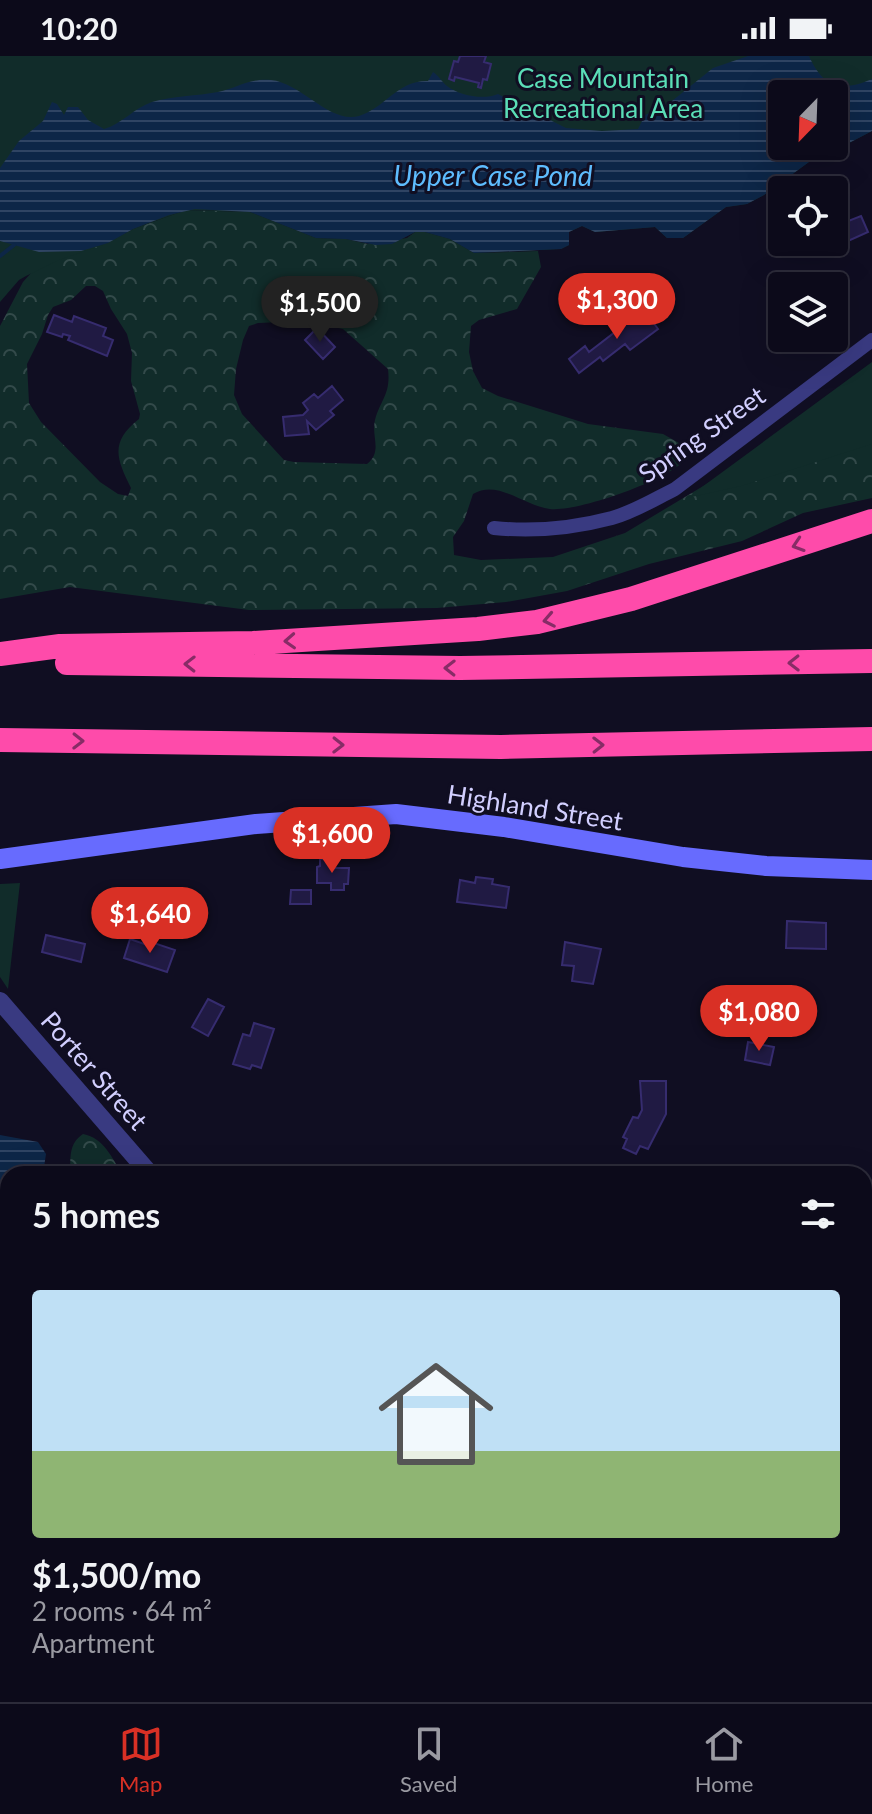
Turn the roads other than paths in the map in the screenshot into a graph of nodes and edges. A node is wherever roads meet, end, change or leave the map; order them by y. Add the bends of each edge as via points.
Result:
1 (872, 340) edge
2 (872, 521) edge
3 (494, 528) dead end
4 (0, 654) edge
5 (872, 661) edge
6 (0, 662) edge
7 (872, 739) edge
8 (0, 740) edge
9 (0, 859) edge
10 (872, 870) edge
11 (0, 1001) edge
12 (143, 1166) edge

1 - 3 street, Spring Street via 675,489 645,504 614,518 527,532
2 -> 4 highway via 631,599 537,622 267,642 60,646
5 -> 6 highway via 505,668
8 -> 7 highway via 501,747
9 - 10 main road, Highland Street via 256,824 396,814 683,857
11 - 12 street, Porter Street

